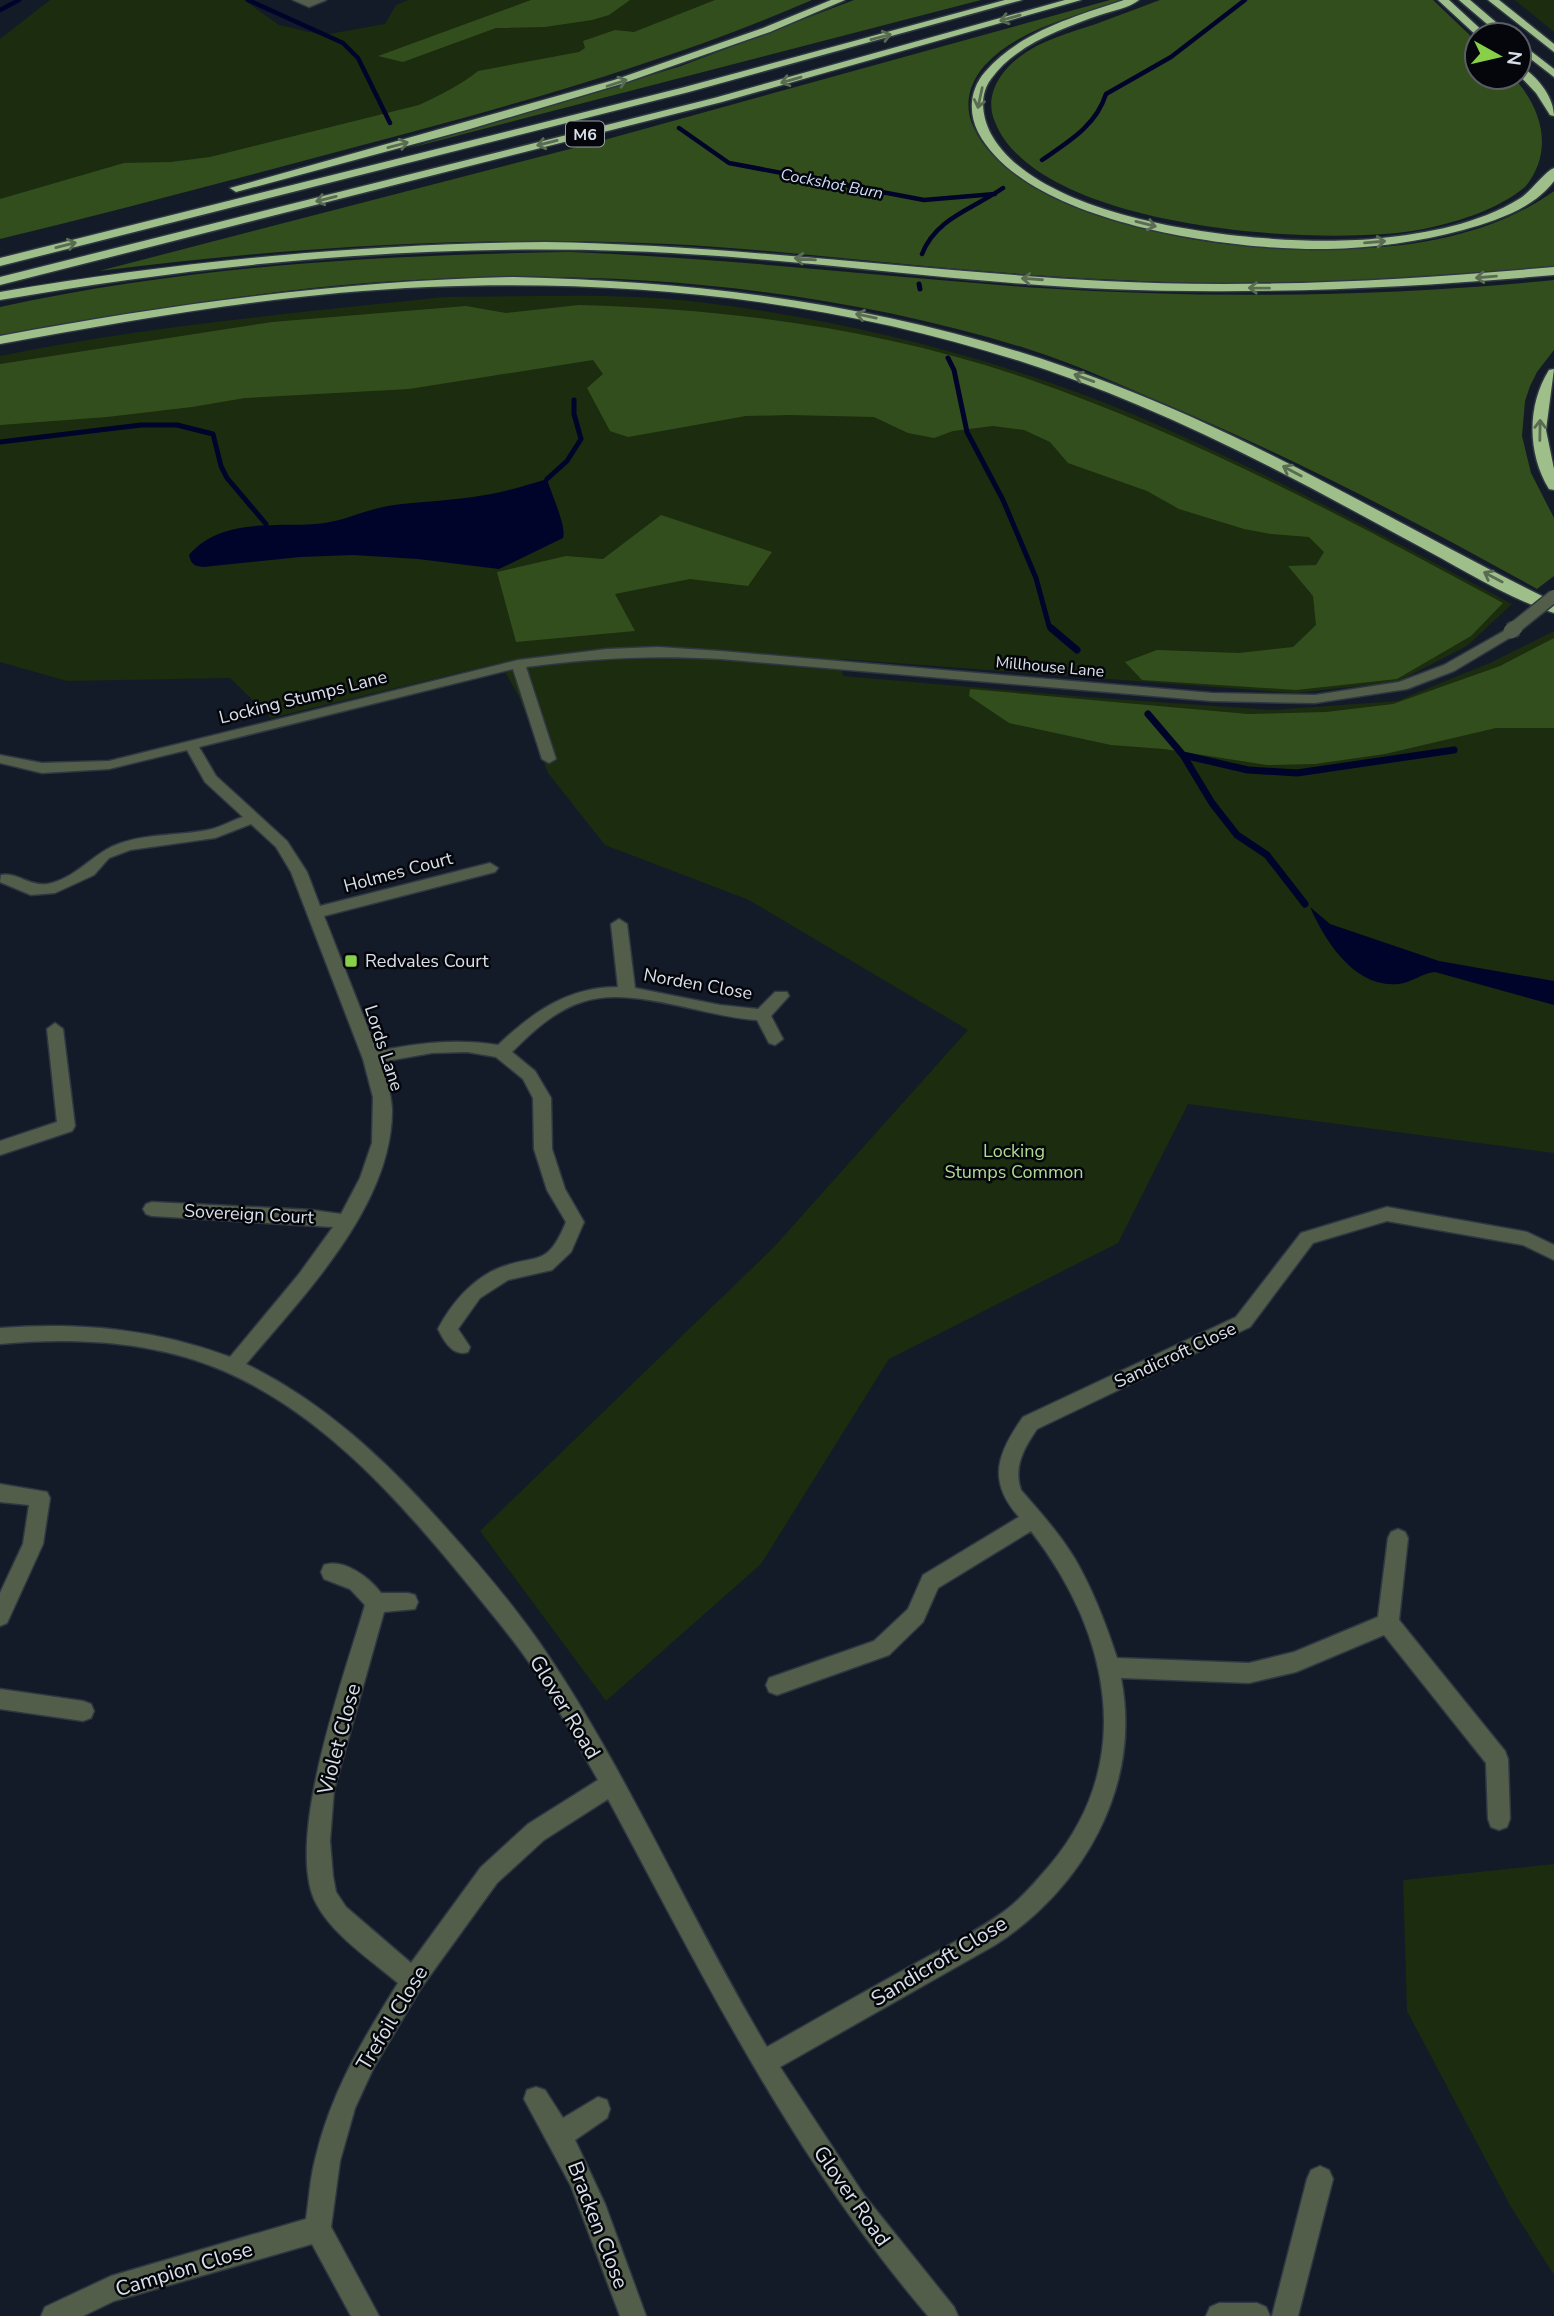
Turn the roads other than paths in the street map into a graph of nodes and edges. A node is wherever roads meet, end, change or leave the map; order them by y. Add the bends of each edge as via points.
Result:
1 (297, 0) edge
2 (322, 0) edge
3 (840, 0) edge
4 (1017, 0) edge
5 (1076, 0) edge
6 (1135, 0) edge
7 (1443, 0) edge
8 (1464, 0) edge
9 (1493, 0) edge
10 (1466, 21) edge
11 (1489, 21) edge
12 (1554, 49) edge
13 (1533, 57) edge
14 (1554, 74) edge
15 (1533, 84) edge
16 (1554, 113) edge
17 (1554, 172) edge
18 (227, 190) dead end
19 (120, 218) dead end
20 (0, 250) edge
21 (0, 262) edge
22 (1554, 271) edge
23 (0, 281) edge
24 (0, 296) edge
25 (0, 340) edge
26 (1554, 373) edge
27 (1554, 486) edge
28 (1554, 596) edge
29 (1554, 608) edge
30 (518, 664) junction
31 (191, 745) junction
32 (549, 758) dead end
33 (0, 759) edge
34 (253, 818) junction
35 (490, 868) dead end
36 (6, 878) dead end
37 (315, 914) junction
38 (619, 924) dead end
39 (627, 991) junction
40 (781, 996) dead end
41 (762, 1015) junction
42 (54, 1029) dead end
43 (775, 1039) dead end
44 (501, 1052) junction
45 (371, 1058) junction
46 (0, 1148) edge
47 (152, 1209) dead end
48 (346, 1222) junction
49 (1554, 1253) edge
50 (0, 1336) edge
51 (461, 1348) dead end
52 (233, 1367) junction
53 (0, 1493) edge
54 (1033, 1519) junction
55 (1398, 1538) dead end
56 (331, 1572) dead end
57 (408, 1602) dead end
58 (376, 1603) junction
59 (0, 1616) edge
60 (1388, 1623) junction
61 (1111, 1668) junction
62 (777, 1685) dead end
63 (0, 1699) edge
64 (83, 1711) dead end
65 (611, 1784) junction
66 (1499, 1819) dead end
67 (413, 1980) junction
68 (763, 2063) junction
69 (536, 2099) dead end
70 (598, 2109) dead end
71 (561, 2135) junction
72 (1320, 2179) dead end
73 (318, 2229) junction
74 (54, 2316) edge
75 (366, 2316) edge
76 (633, 2316) edge
77 (946, 2316) edge
78 (1219, 2316) edge
79 (1257, 2316) edge
80 (1285, 2316) edge

1 - 2 street via 309,4
18 -> 3 highway via 585,94 703,55
21 -> 4 highway, M6 via 685,90
5 -> 23 highway, M6 via 718,100
6 -> 17 highway via 1077,20 1026,46 989,74 977,103 978,118 999,154 1043,186 1079,203 1150,225 1216,238 1355,243 1426,236 1492,217 1534,194
7 - 10 highway
8 - 11 highway
9 - 12 highway
13 - 14 highway
15 - 16 highway
19 - 20 highway
22 -> 24 highway via 1358,286 1149,286 674,249 456,245 215,263
29 -> 25 highway via 1267,458 1109,387 946,334 794,303 607,284 426,283 173,309
27 -> 26 highway via 1545,469 1540,439 1541,406
28 - 30 street, Millhouse Lane, bridge via 1511,631 1448,668 1402,686 1315,698 1212,697 658,651 562,656
30 - 31 street, Locking Stumps Lane
30 - 32 street
31 - 33 street, Locking Stumps Lane via 109,765 75,768 42,768
31 - 34 street, Lords Lane via 210,779
34 - 36 street via 215,833 127,846 104,855 89,872 55,888 31,890
34 - 37 street, Lords Lane via 282,844
35 - 37 street, Holmes Court
37 - 45 street, Lords Lane
38 - 39 street, Norden Close
39 - 41 street, Norden Close via 718,1011
39 - 44 street, Norden Close via 563,1003 537,1019
40 - 41 street, Norden Close
41 - 43 street, Norden Close
42 - 46 street via 66,1126
44 - 45 street via 467,1046 432,1047
44 - 51 street via 529,1075 542,1098 543,1149 556,1190 575,1222 565,1247 546,1265 503,1274 473,1293 447,1329
45 - 48 street, Lords Lane via 383,1108 380,1151 366,1189
47 - 48 street, Sovereign Court
48 - 52 street, Lords Lane
49 - 54 street, Sandicroft Close via 1527,1239 1387,1214 1307,1238 1243,1322 1030,1423 1014,1445 1008,1469 1011,1491
50 - 52 street, Glover Road via 68,1333 130,1339
52 - 65 street, Glover Road via 261,1380 338,1433 422,1513 549,1675
53 - 59 street via 40,1498 33,1544
54 - 61 street, Sandicroft Close via 1070,1570
54 - 62 street via 930,1582 916,1615 881,1648
55 - 60 street
56 - 58 street via 351,1577
57 - 58 street
58 - 67 street, Violet Close via 323,1790 321,1876 325,1897 338,1915
60 - 61 street via 1296,1662 1249,1673
60 - 66 street via 1497,1759
61 - 68 street, Sandicroft Close via 1118,1722 1114,1766 1100,1807 1075,1854 1037,1899 989,1935
63 - 64 street
65 - 67 street, Trefoil Close via 536,1832 489,1875
65 - 68 street, Glover Road
67 - 73 street, Trefoil Close via 364,2060 343,2106 327,2161
68 - 77 street, Glover Road via 848,2195
69 - 71 street, Bracken Close
70 - 71 street
71 - 76 street, Bracken Close via 587,2190
72 - 80 street
73 - 74 street, Campion Close via 111,2290
73 - 75 street
78 - 79 street

